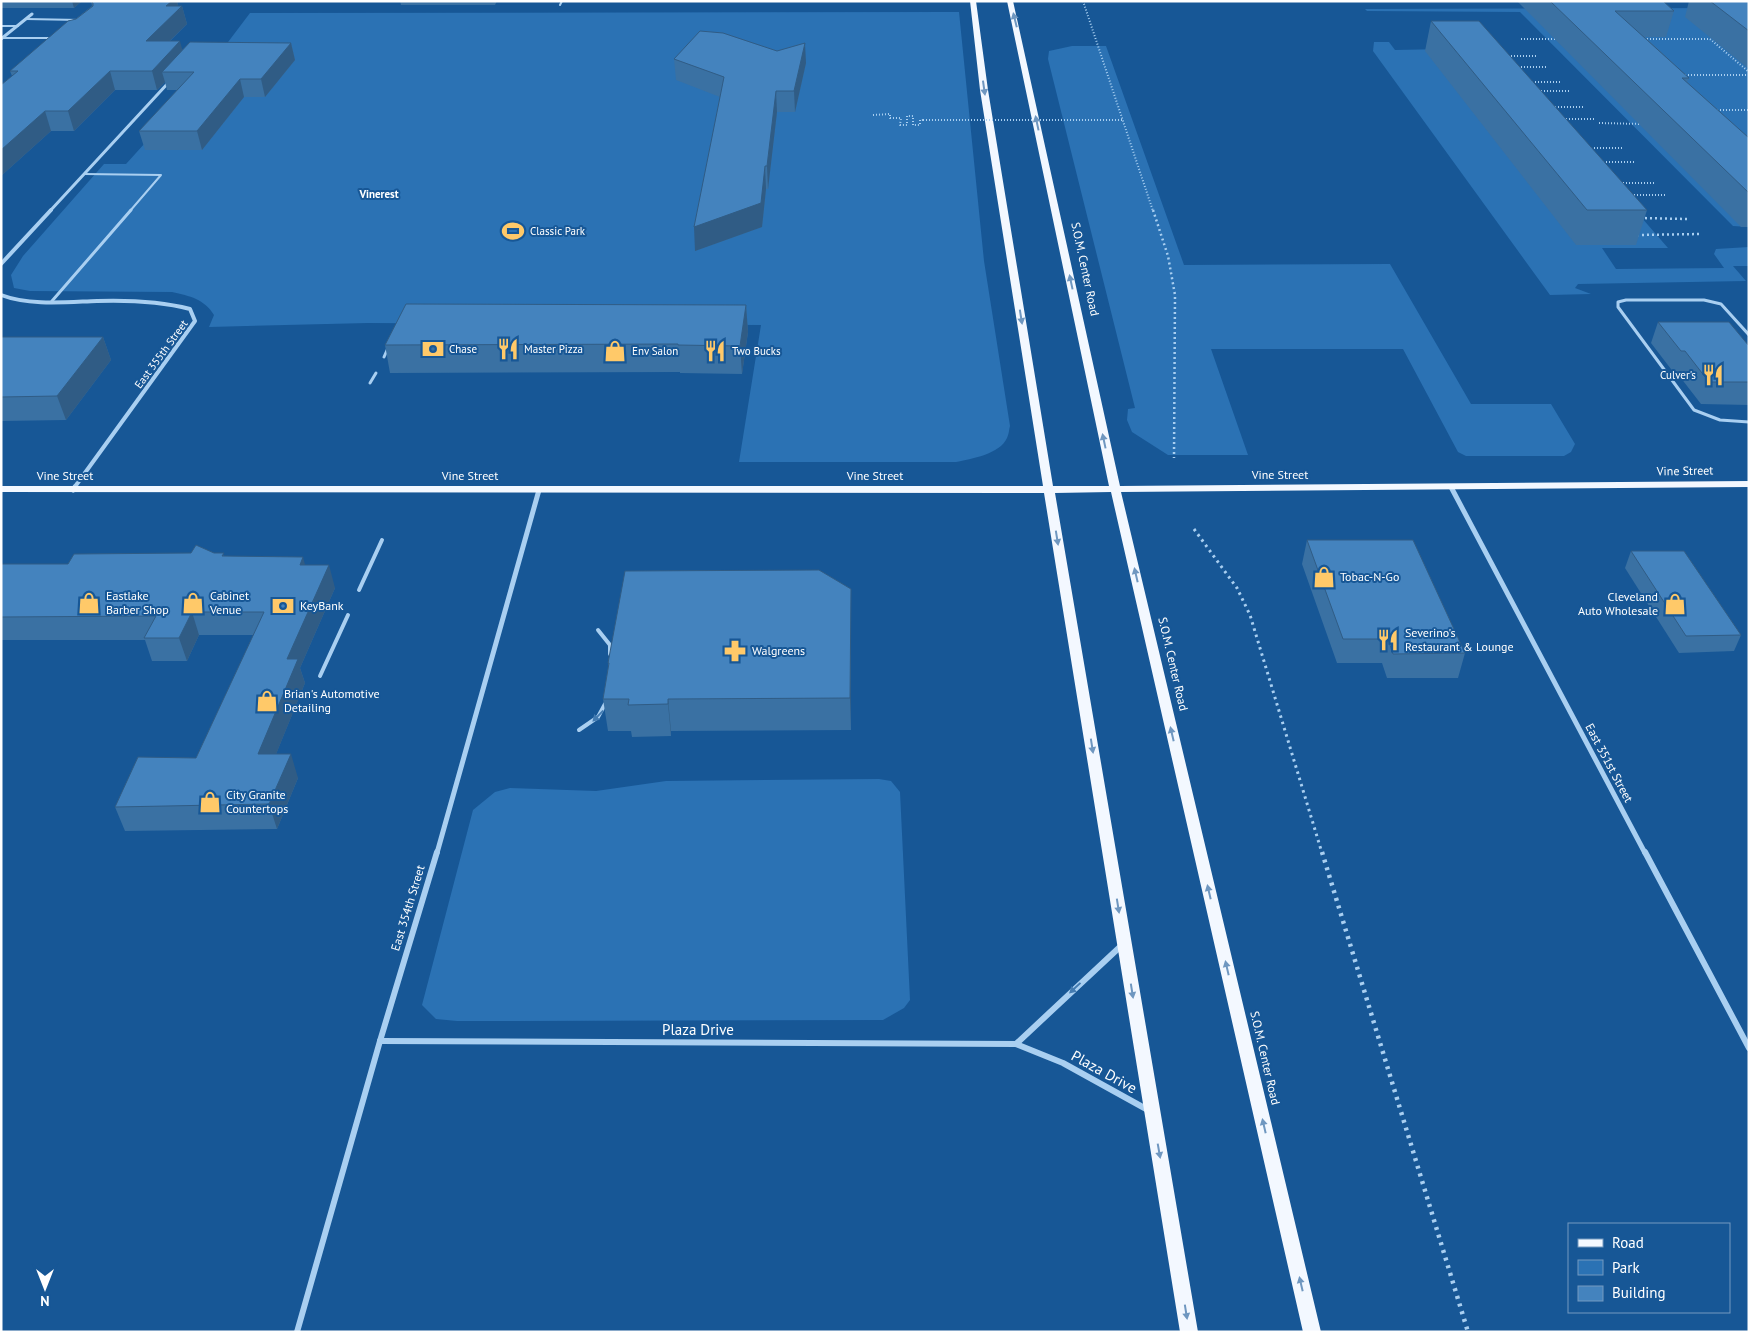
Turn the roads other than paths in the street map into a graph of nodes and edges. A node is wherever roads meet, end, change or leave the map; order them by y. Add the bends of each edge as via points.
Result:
1 (562, 1) edge
2 (973, 1) edge
3 (1010, 1) edge
4 (560, 5) dead end
5 (32, 14) dead end
6 (26, 19) junction
7 (80, 20) edge
8 (1, 26) edge
9 (18, 26) junction
10 (52, 38) edge
11 (2, 39) edge
12 (176, 75) edge
13 (84, 174) junction
14 (1, 264) edge
15 (1, 295) edge
16 (52, 302) junction
17 (1618, 307) joint
18 (1749, 335) edge
19 (390, 342) edge
20 (384, 357) dead end
21 (376, 373) dead end
22 (370, 384) dead end
23 (1749, 422) edge
24 (1749, 484) edge
25 (1451, 487) junction
26 (1, 489) edge
27 (1115, 489) junction
28 (73, 490) junction
29 (539, 490) junction
30 (1049, 490) junction
31 (382, 540) dead end
32 (359, 590) dead end
33 (348, 614) dead end
34 (598, 630) dead end
35 (610, 660) edge
36 (320, 676) dead end
37 (607, 695) edge
38 (579, 730) dead end
39 (1124, 943) junction
40 (380, 1041) junction
41 (1016, 1044) junction
42 (1749, 1048) edge
43 (1152, 1113) junction
44 (297, 1332) edge
45 (1189, 1332) edge
46 (1312, 1332) edge

1 - 4 lane
2 -> 30 main road via 984,90
27 -> 3 main road, S.O.M. Center Road
5 - 6 street
6 - 7 lane
6 - 9 street
8 - 9 lane
9 - 11 street
10 - 11 lane
12 - 13 street
13 - 14 street
13 - 16 lane via 161,175
15 - 16 street, East 355th Street via 10,299
16 - 28 street, East 355th Street via 169,302 190,309 195,321
17 - 18 lane via 1618,302 1626,300 1704,300 1721,304
17 - 23 lane via 1694,410 1705,417 1726,422
19 - 20 lane
21 - 22 lane
24 - 25 main road, Vine Street
25 - 27 main road, Vine Street
25 - 42 street, East 351st Street
26 - 28 main road, Vine Street
27 - 30 main road, Vine Street
46 -> 27 main road, S.O.M. Center Road
28 - 29 main road, Vine Street
29 - 30 main road, Vine Street
29 - 40 street, East 354th Street via 451,806
30 -> 39 main road
31 - 32 lane
33 - 36 lane
34 - 35 lane via 610,645
37 -> 38 lane via 603,712
39 -> 41 street
39 -> 43 main road
40 - 41 street, Plaza Drive
40 - 44 street, East 354th Street
41 - 43 street, Plaza Drive via 1063,1063
43 -> 45 main road

